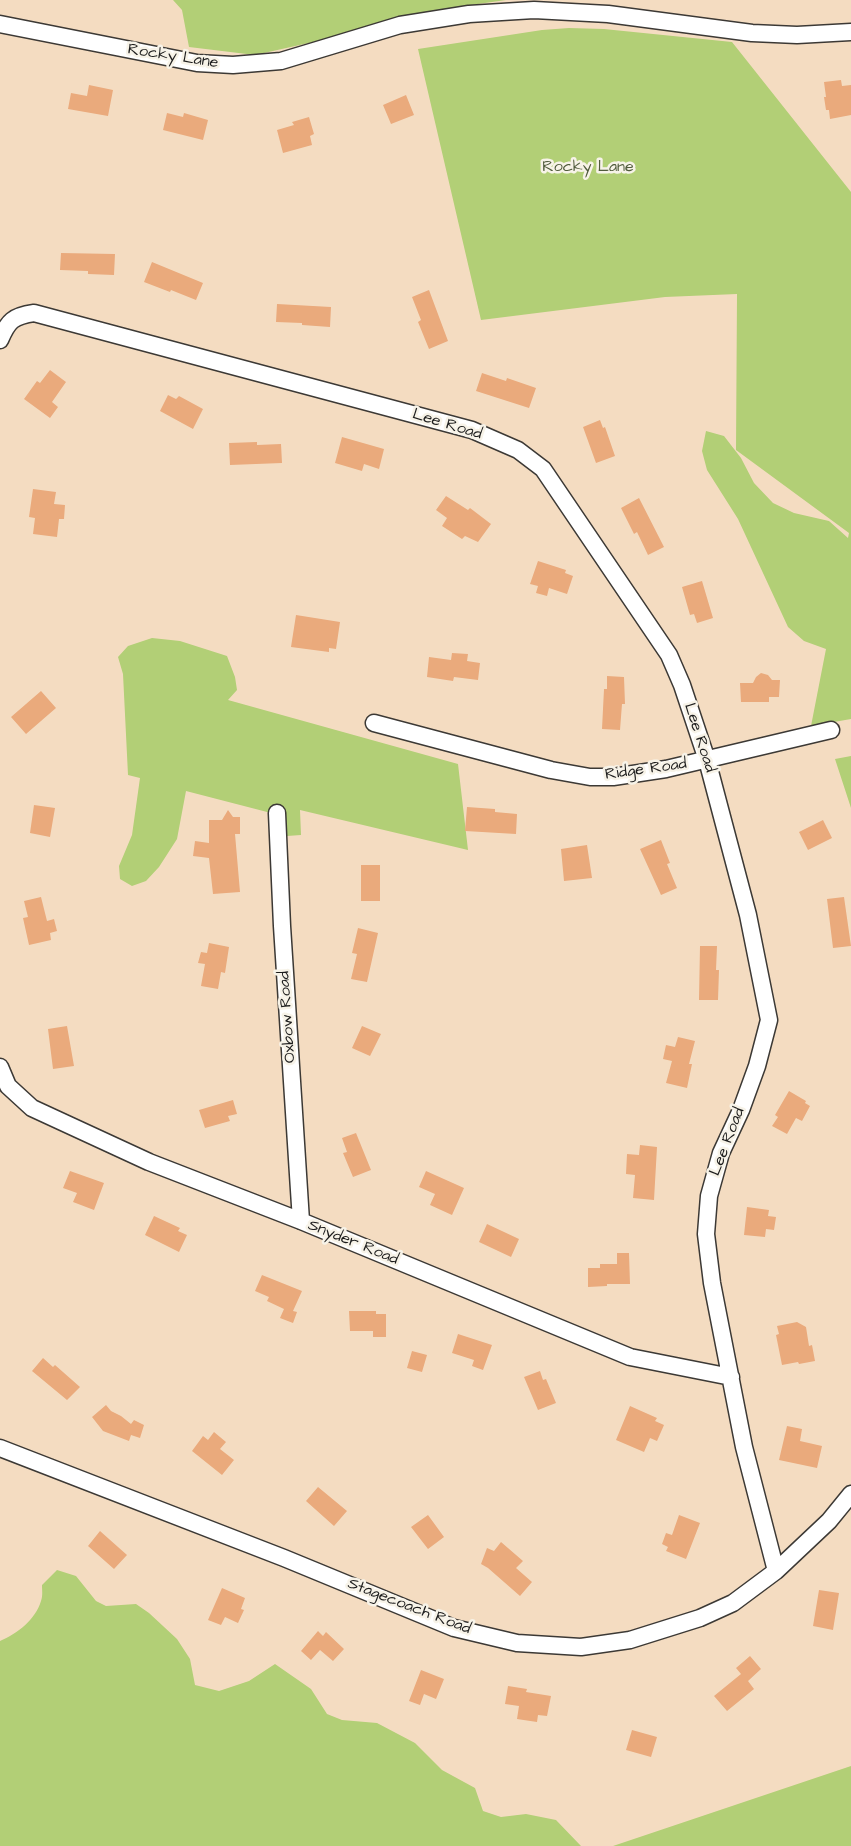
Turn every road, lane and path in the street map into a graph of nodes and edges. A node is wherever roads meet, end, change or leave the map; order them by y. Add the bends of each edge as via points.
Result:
1 (0, 24) edge
2 (851, 32) edge
3 (0, 340) edge
4 (374, 723) dead end
5 (831, 730) dead end
6 (707, 760) junction
7 (277, 813) dead end
8 (0, 1067) edge
9 (301, 1222) junction
10 (731, 1377) junction
11 (0, 1448) edge
12 (851, 1494) edge
13 (776, 1571) junction

1 - 2 street, Rocky Lane via 197,63 233,65 281,61 400,25 469,14 534,10 608,14 752,33
3 - 6 street, Lee Road via 6,324 21,315 34,313 472,430 518,450 543,469 669,655
4 - 6 street, Ridge Road via 551,770 590,777 634,774
5 - 6 street, Ridge Road
6 - 10 street, Lee Road via 748,915 769,1020 757,1066 721,1153 709,1196 706,1234
7 - 9 street, Oxbow Road
8 - 9 street, Snyder Road via 8,1086 32,1108 149,1162
9 - 10 street, Snyder Road via 630,1358
10 - 13 street, Lee Road via 744,1447
11 - 13 street, Stagecoach Road via 454,1628 517,1642 582,1647 630,1640 733,1603
12 - 13 street, Stagecoach Road via 830,1521

